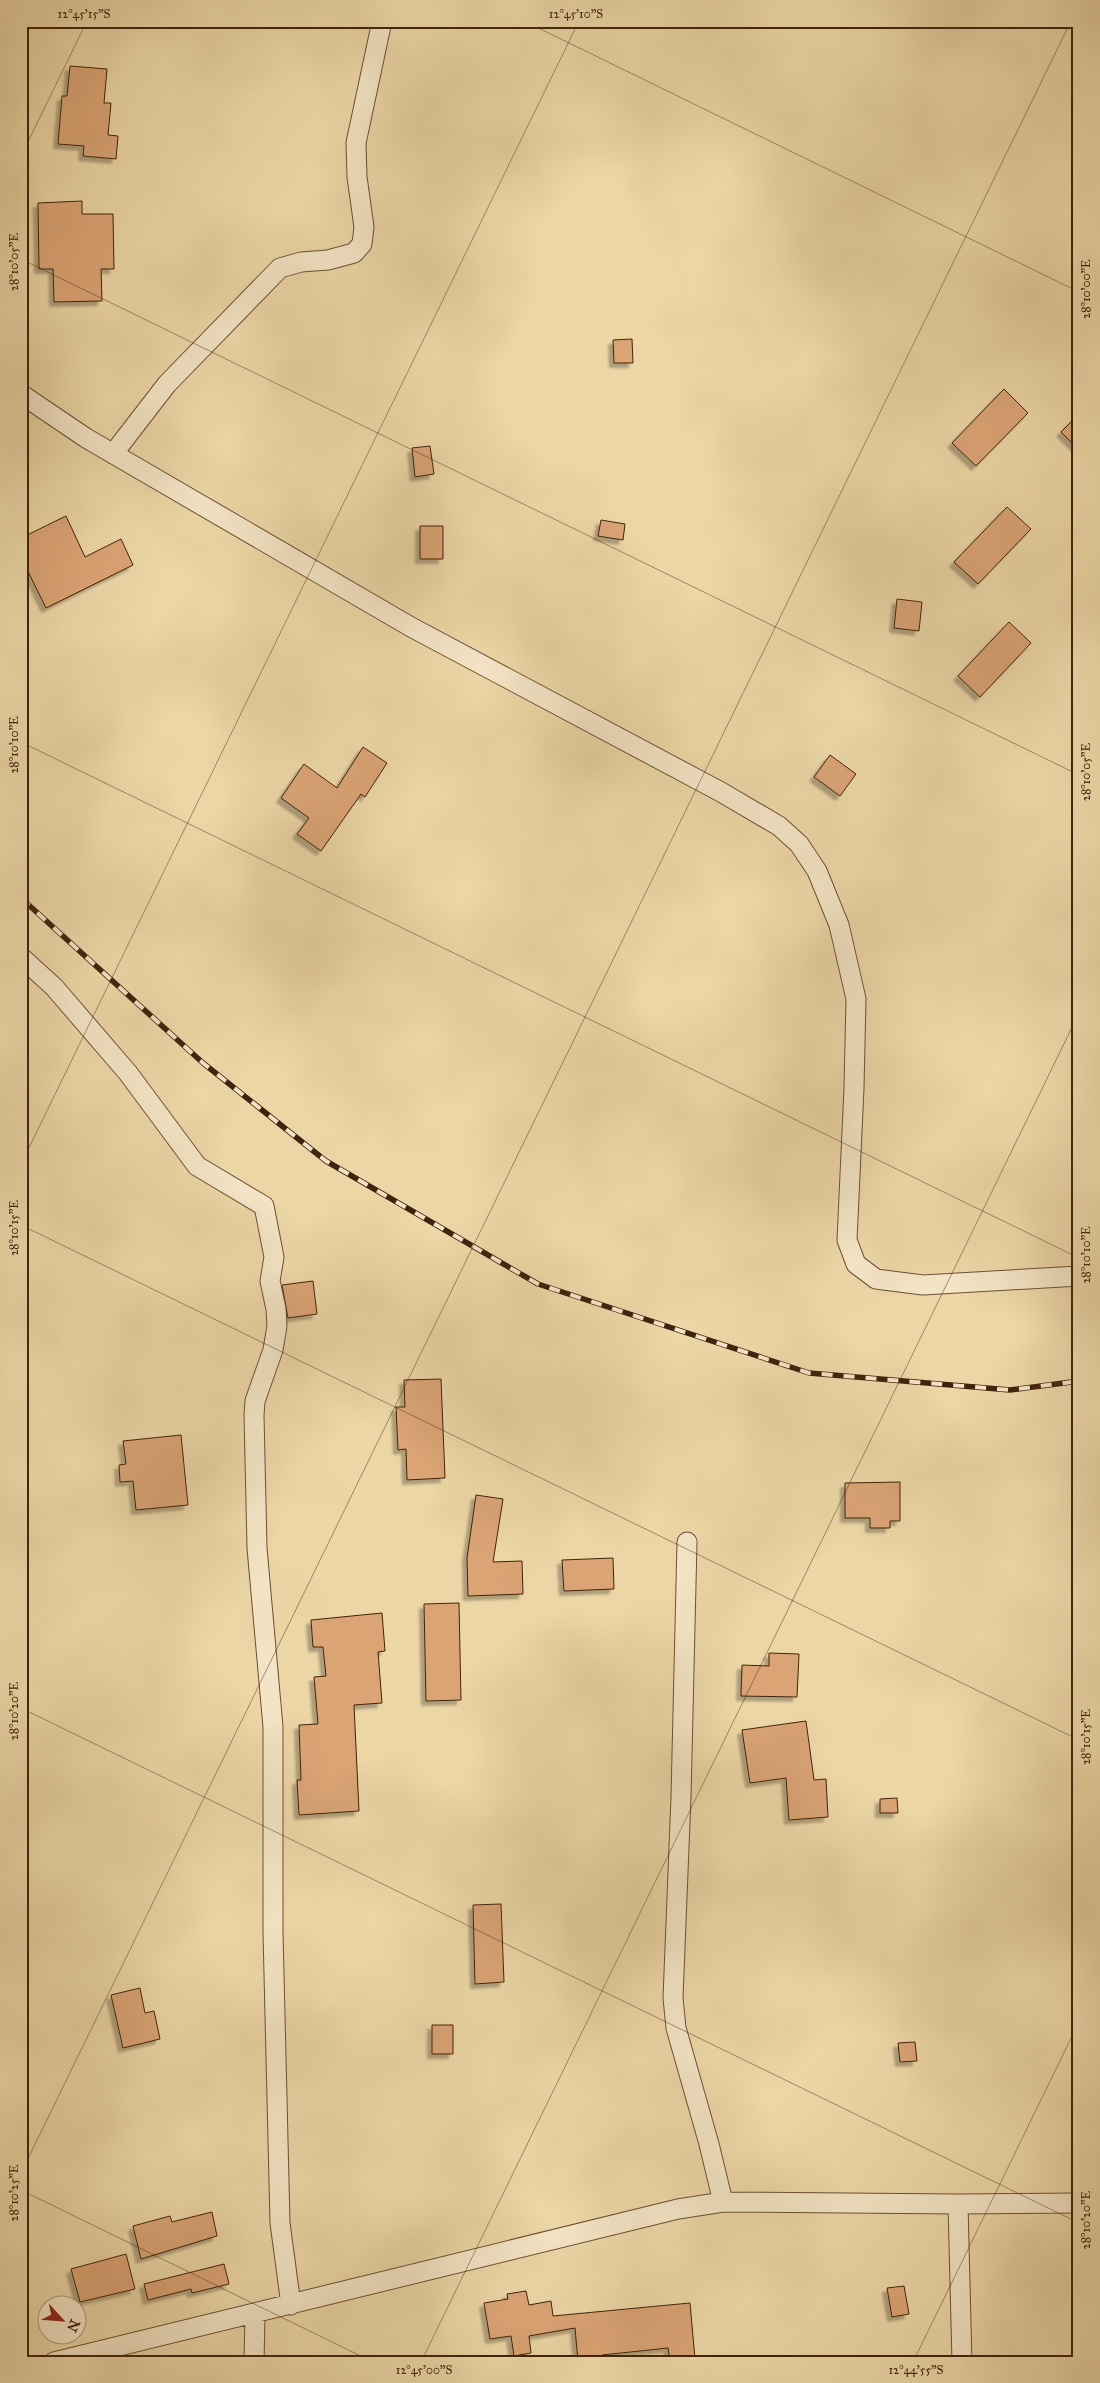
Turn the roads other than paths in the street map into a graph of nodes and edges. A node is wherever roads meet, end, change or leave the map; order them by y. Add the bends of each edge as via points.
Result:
1 (382, 21) edge
2 (21, 394) edge
3 (113, 454) junction
4 (21, 958) edge
5 (1079, 1276) edge
6 (687, 1542) dead end
7 (723, 2202) junction
8 (1079, 2203) edge
9 (958, 2204) junction
10 (291, 2305) junction
11 (255, 2314) junction
12 (54, 2362) edge
13 (254, 2362) edge
14 (962, 2362) edge

1 - 3 street via 356,143 364,227 362,244 354,253 280,268 167,384
2 - 3 street
3 - 5 street via 411,627 704,782 779,826 799,844 817,871 838,925 856,999 847,1240 856,1264 876,1279 923,1284
4 - 10 street via 54,987 128,1073 197,1166 264,1206 269,1223 274,1257 270,1281 277,1326 273,1350 255,1401 254,1415 257,1548 273,1727 273,1932 280,2223
6 - 7 street via 673,1998 676,2028
7 - 9 street
7 - 10 street via 678,2209
8 - 9 street
9 - 14 street
10 - 11 street
11 - 12 street
11 - 13 street

